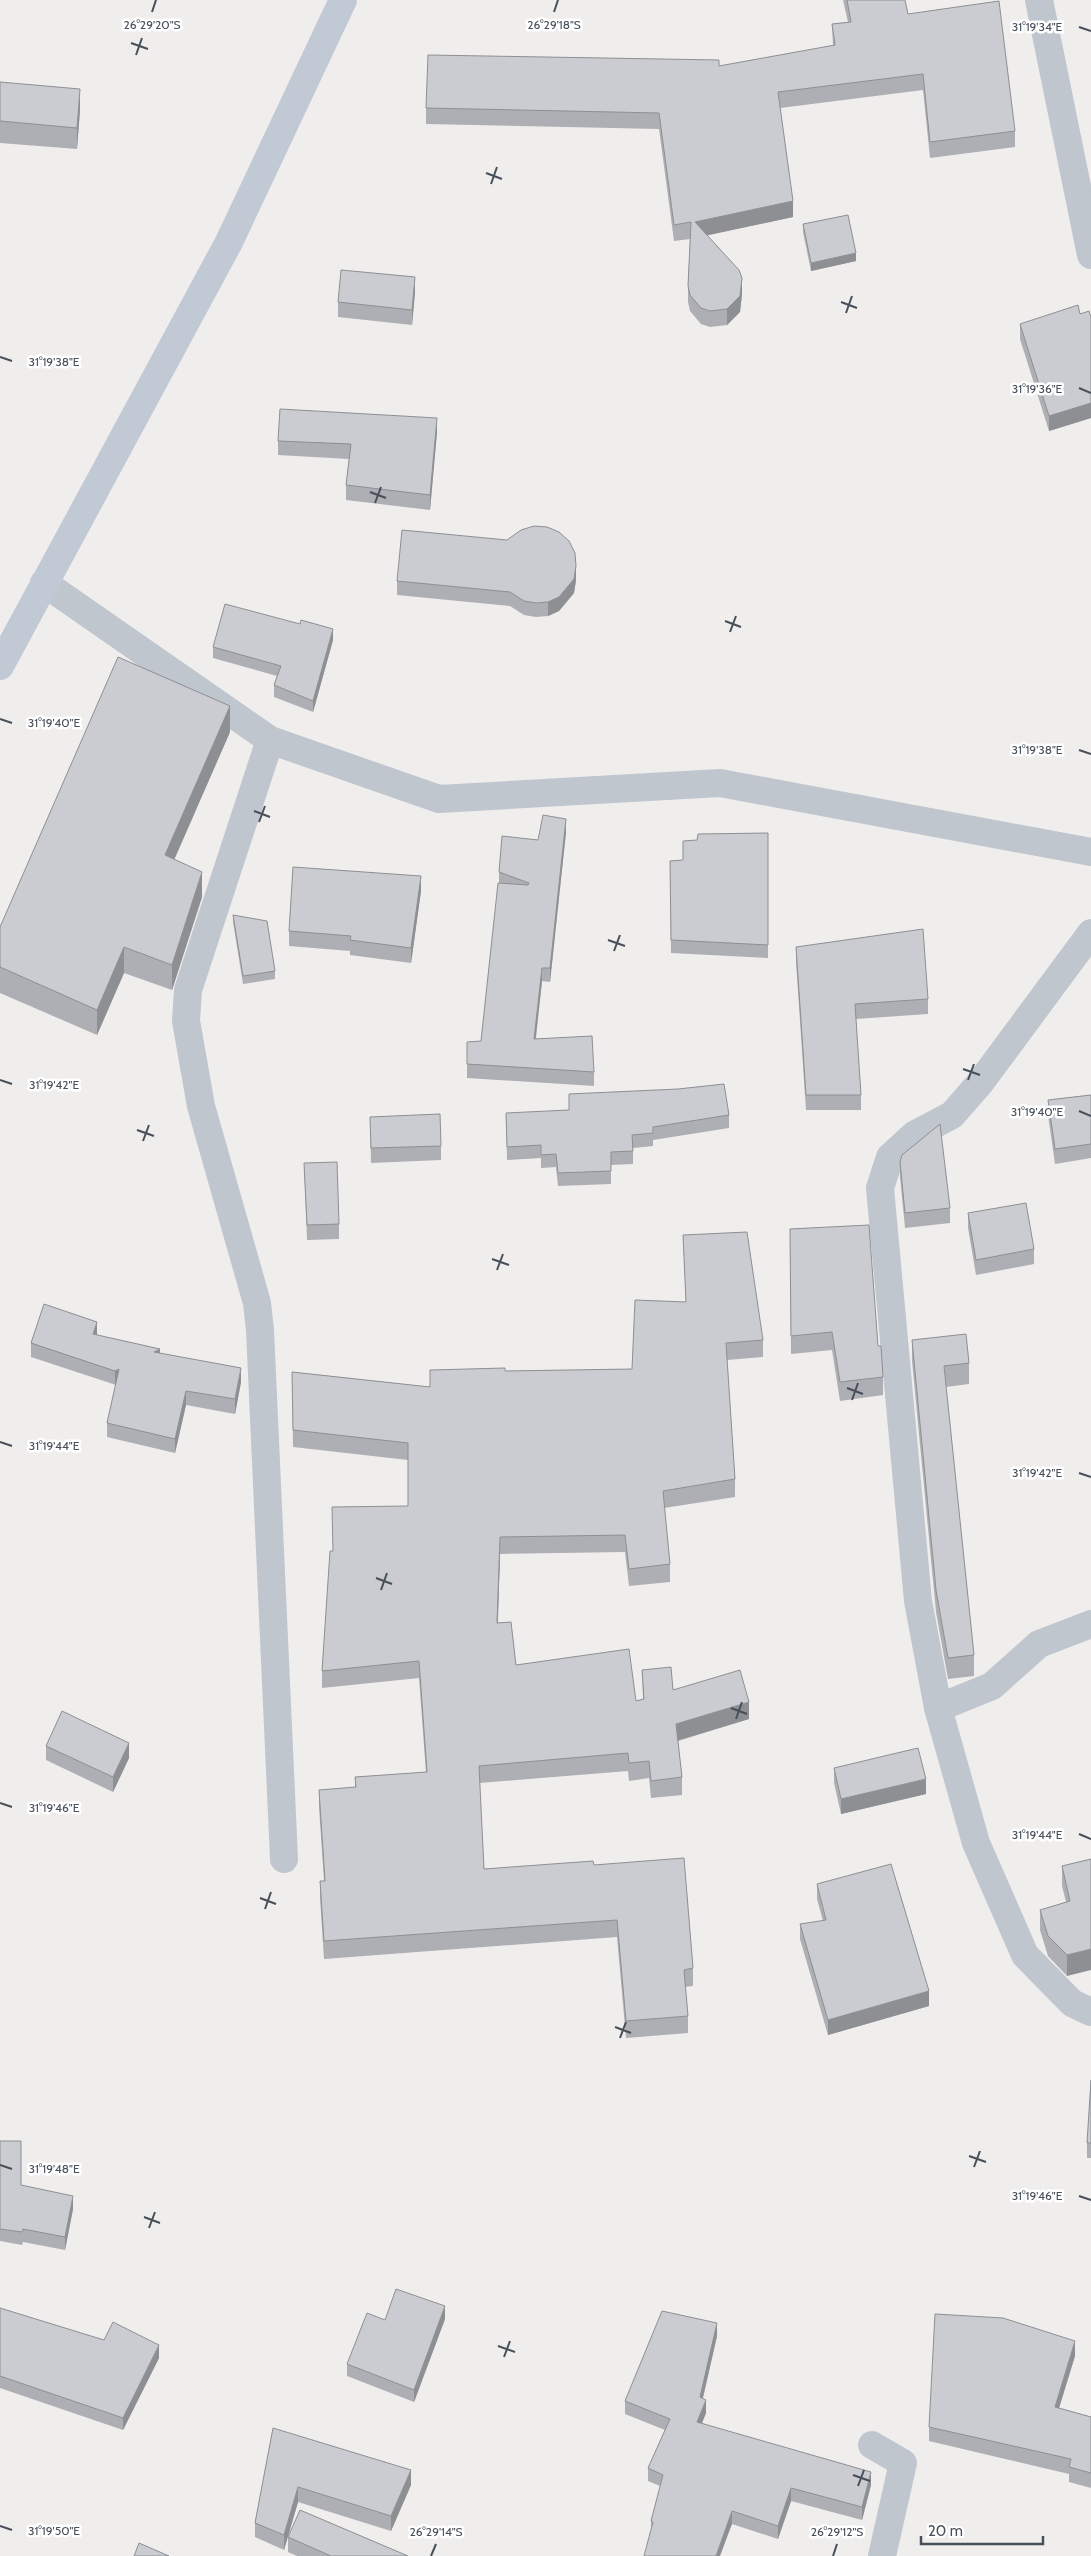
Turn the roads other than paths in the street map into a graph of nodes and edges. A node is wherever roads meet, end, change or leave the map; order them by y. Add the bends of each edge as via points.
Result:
1 (343, 0) edge
2 (1039, 0) edge
3 (1091, 255) edge
4 (44, 582) junction
5 (0, 666) edge
6 (270, 740) junction
7 (1091, 852) edge
8 (1091, 933) edge
9 (1091, 1624) edge
10 (938, 1708) junction
11 (284, 1859) dead end
12 (1091, 2012) edge
13 (872, 2445) dead end
14 (882, 2556) edge

1 - 4 street via 229,242
2 - 3 street
4 - 5 street
4 - 6 street
6 - 7 street via 439,798 720,783
6 - 11 street via 188,990 186,1021 201,1106 257,1303
8 - 10 street via 980,1083 952,1115 914,1135 890,1157 880,1188 918,1601
9 - 10 street via 1039,1644 992,1686
10 - 12 street via 976,1843 1025,1955 1072,2003
13 - 14 street via 904,2463

